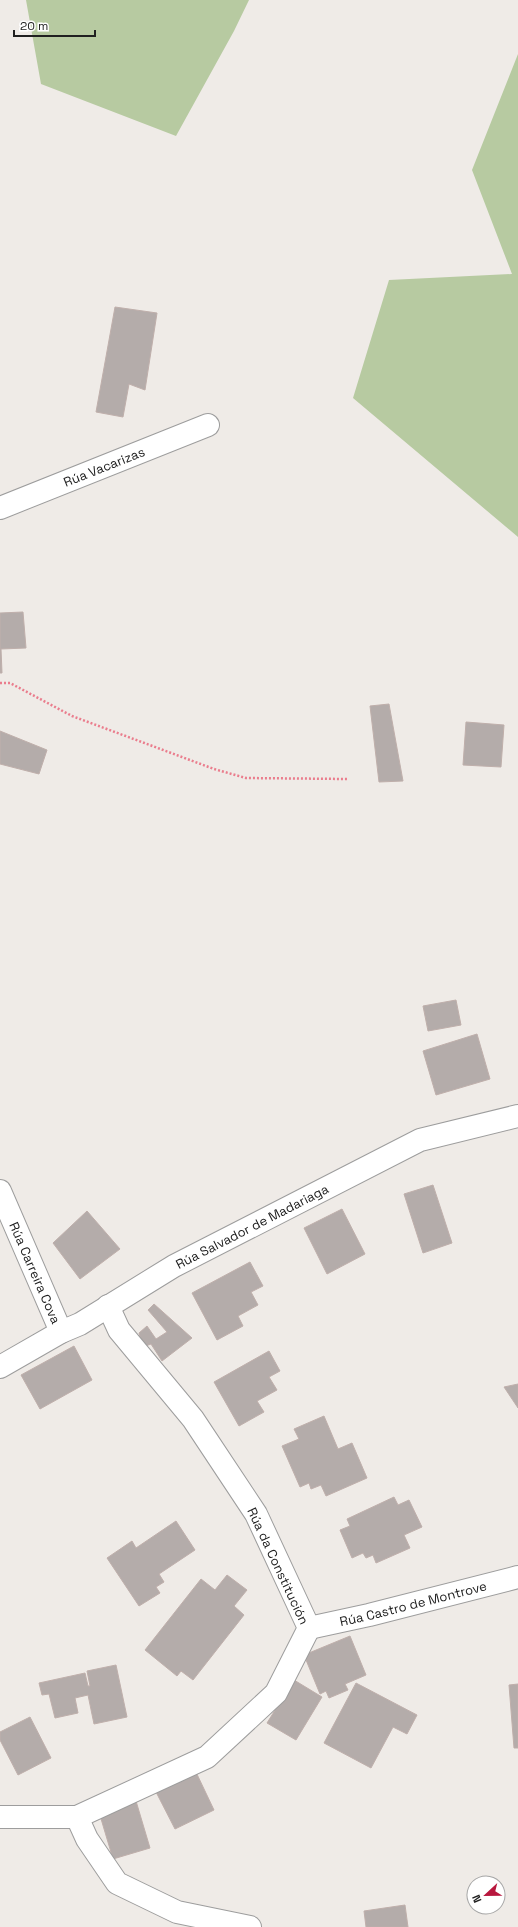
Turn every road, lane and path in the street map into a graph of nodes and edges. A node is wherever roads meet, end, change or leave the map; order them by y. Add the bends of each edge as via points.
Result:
1 (208, 424) dead end
2 (0, 508) edge
3 (0, 683) edge
4 (346, 779) dead end
5 (518, 1116) edge
6 (0, 1191) edge
7 (108, 1306) junction
8 (60, 1332) junction
9 (0, 1366) edge
10 (518, 1577) edge
11 (309, 1628) junction
12 (77, 1817) junction
13 (0, 1818) edge
14 (250, 1927) edge

1 - 2 street, Rúa Vacarizas
3 - 4 path via 10,683 72,716 214,769 246,778
5 - 7 street, Rúa Salvador de Madariaga via 420,1140 174,1266
6 - 8 street, Rúa Carreira Cova
7 - 8 street, Rúa Salvador de Madariaga via 80,1324
7 - 11 street, Rúa da Constitución via 119,1330 193,1419 256,1514
8 - 9 street, Rúa Salvador de Madariaga
10 - 11 street, Rúa Castro de Montrove
11 - 12 street, Rúa da Constitución via 276,1692 207,1757
12 - 13 street, Rúa da Constitución
12 - 14 street via 87,1839 117,1883 177,1912

